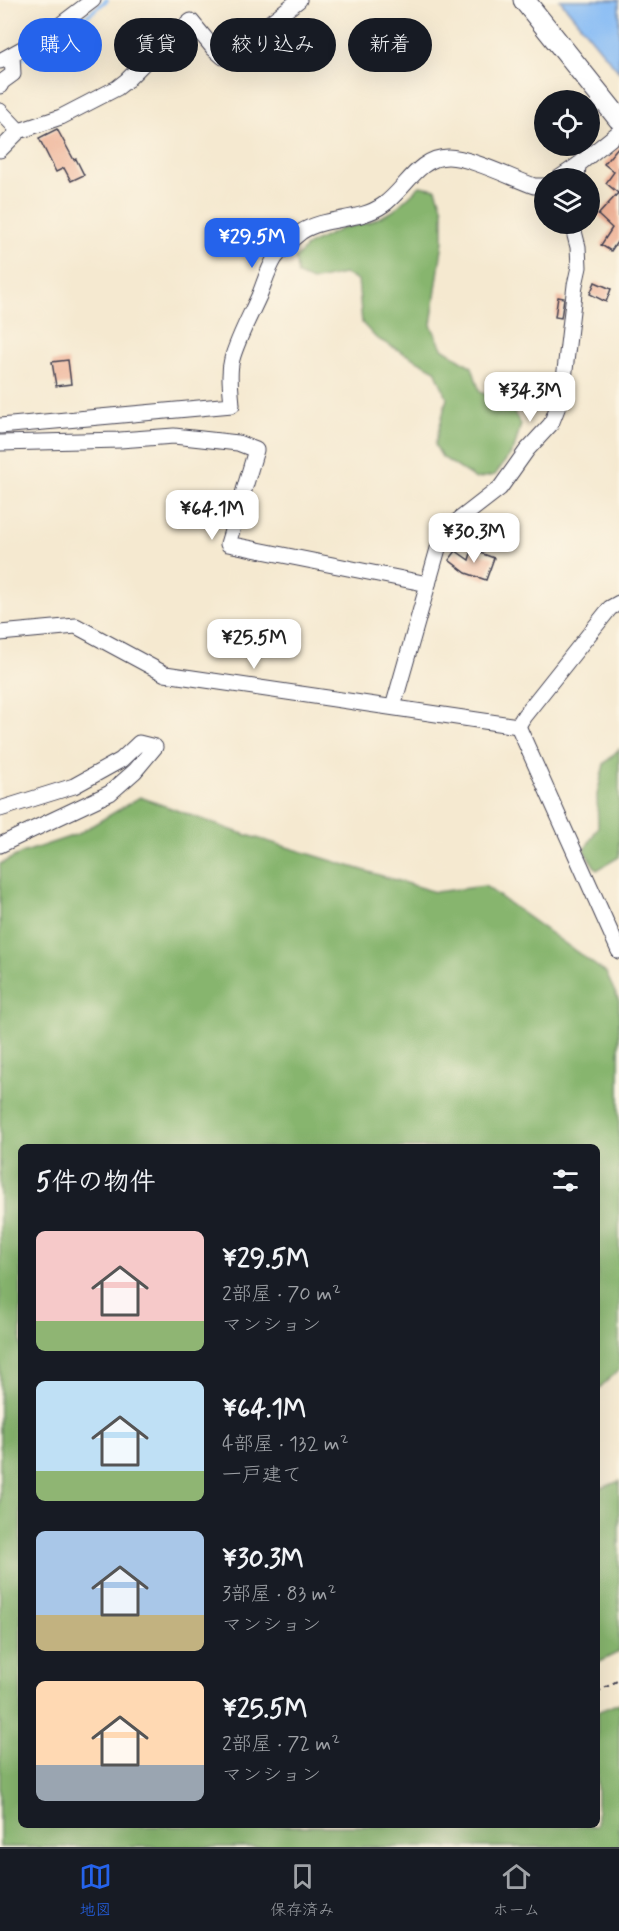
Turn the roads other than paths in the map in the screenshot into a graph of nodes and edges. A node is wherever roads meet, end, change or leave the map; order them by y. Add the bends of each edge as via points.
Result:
1 (93, 0) edge
2 (299, 0) edge
3 (524, 0) edge
4 (6, 58) edge
5 (0, 86) edge
6 (0, 111) edge
7 (619, 119) edge
8 (19, 130) junction
9 (619, 132) edge
10 (0, 150) edge
11 (581, 168) edge
12 (534, 186) edge
13 (575, 234) edge
14 (0, 426) edge
15 (0, 443) edge
16 (428, 584) junction
17 (619, 603) edge
18 (0, 633) edge
19 (393, 707) junction
20 (518, 726) junction
21 (0, 809) edge
22 (0, 844) edge
23 (619, 951) edge

1 - 4 street via 47,35
2 - 8 street via 223,57 190,21 117,88 61,117
3 - 7 main road
4 - 5 street via 13,74
6 - 8 street
8 - 10 street
9 - 11 street
12 - 14 street via 462,159 434,159 422,165 381,206 302,232 274,260 232,360 232,405
13 - 16 street via 579,267 562,396 550,424 500,488 441,538
15 - 16 street via 174,436 238,443 256,450 228,544
16 - 19 street
17 - 20 street via 610,608
18 - 19 street via 76,626 165,674
19 - 20 street
20 - 23 street
21 - 22 street via 74,786 121,760 139,743 155,747 110,793

